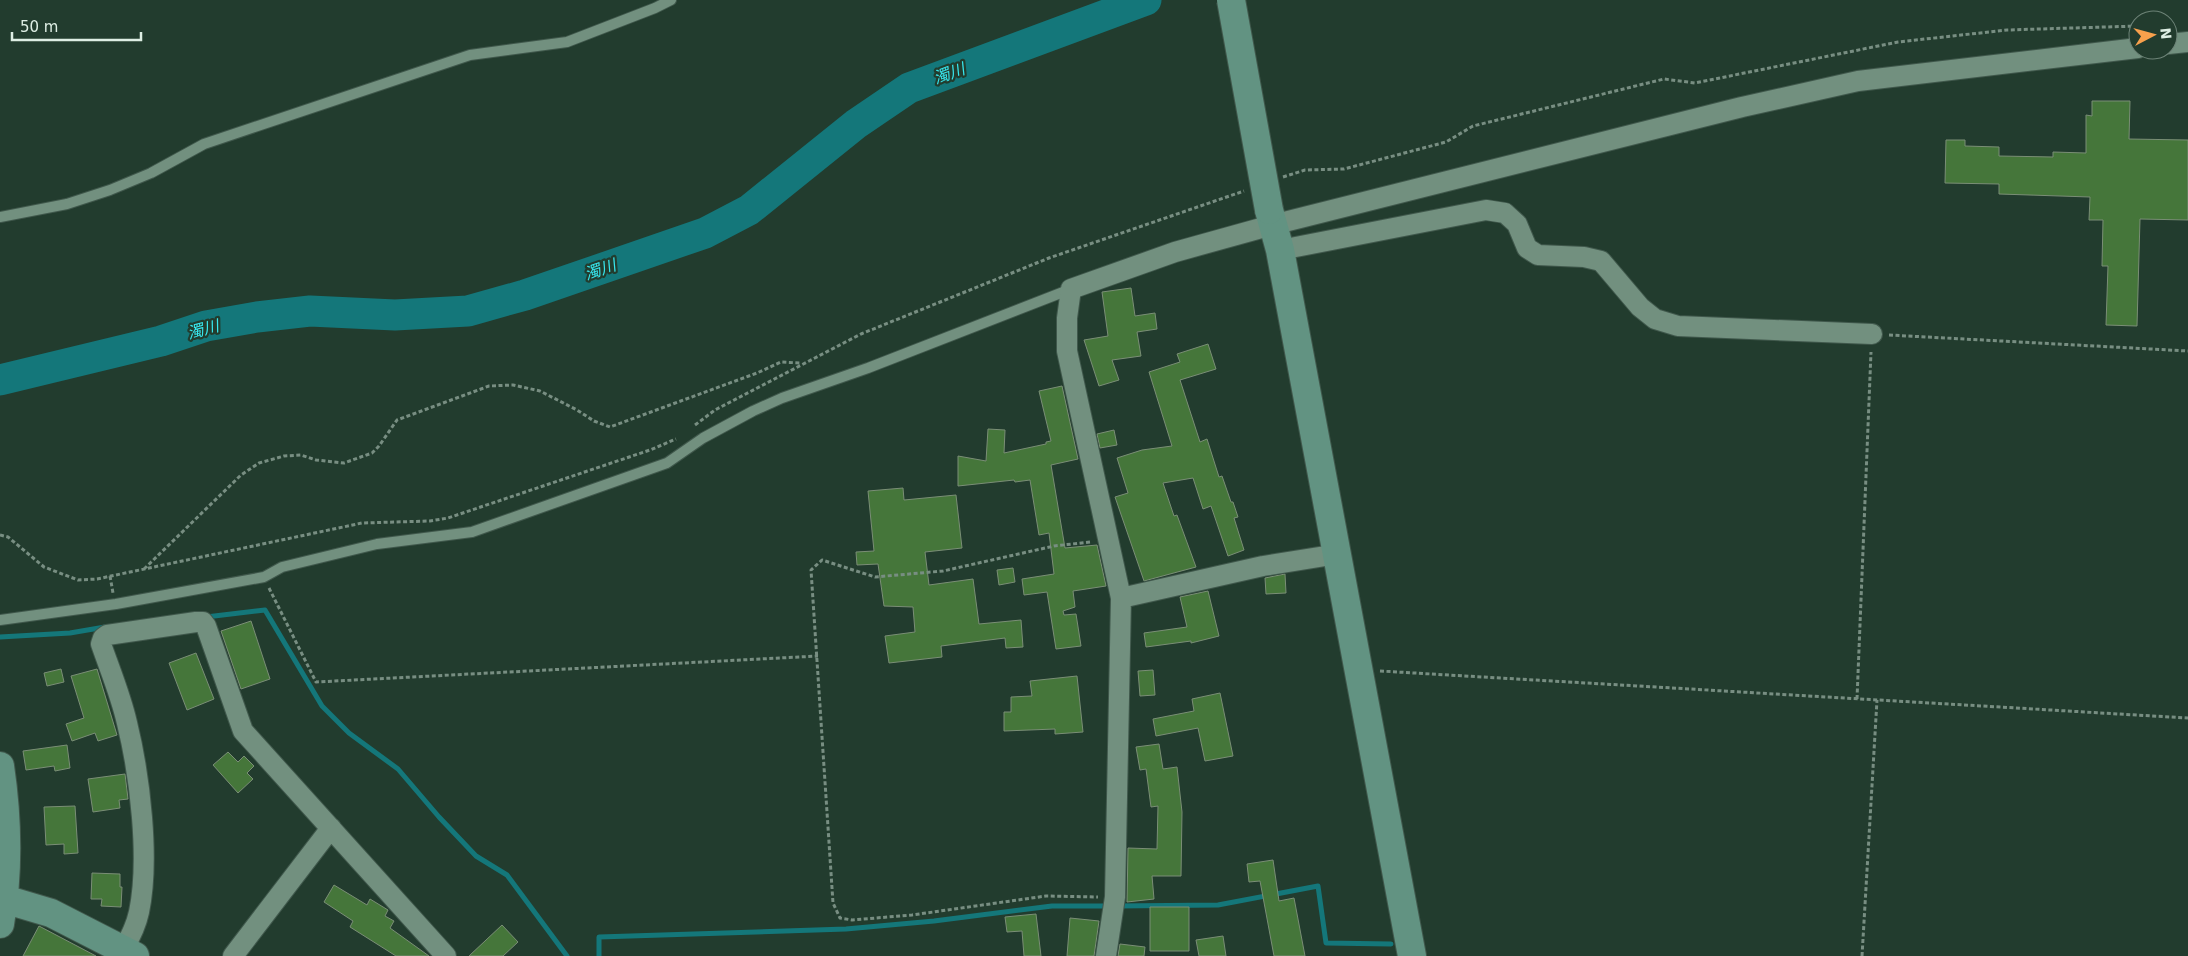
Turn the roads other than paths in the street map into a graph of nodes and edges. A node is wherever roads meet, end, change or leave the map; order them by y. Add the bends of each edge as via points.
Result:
1 (671, 0) edge
2 (1231, 0) edge
3 (2128, 49) edge
4 (0, 217) edge
5 (1274, 228) junction
6 (1071, 289) junction
7 (1872, 334) road end
8 (1338, 554) junction
9 (1122, 598) junction
10 (0, 620) edge
11 (0, 766) edge
12 (331, 828) junction
13 (2, 912) edge
14 (129, 953) edge
15 (233, 956) edge
16 (446, 956) edge
17 (1106, 956) edge
18 (1412, 956) edge

1 - 4 lane via 567,42 470,55 204,144 151,173 110,190 67,204
2 - 5 street, bridge
3 - 5 street via 1858,81 1672,123
5 - 6 street via 1175,252
5 - 7 street via 1486,210 1505,213 1517,224 1527,248 1538,255 1601,261 1640,307 1655,319 1678,326
5 - 8 street
6 - 9 street via 1067,351
6 - 10 lane via 782,398 703,438 667,463 472,532 377,544 282,567 264,577 116,604
8 - 9 street via 1263,566
8 - 18 street
9 - 17 street via 1116,898
11 - 13 street via 8,826
12 - 14 street via 243,731 203,622 103,638 102,644 127,722 141,804 142,886
12 - 15 street
12 - 16 street
13 - 14 street via 51,913

